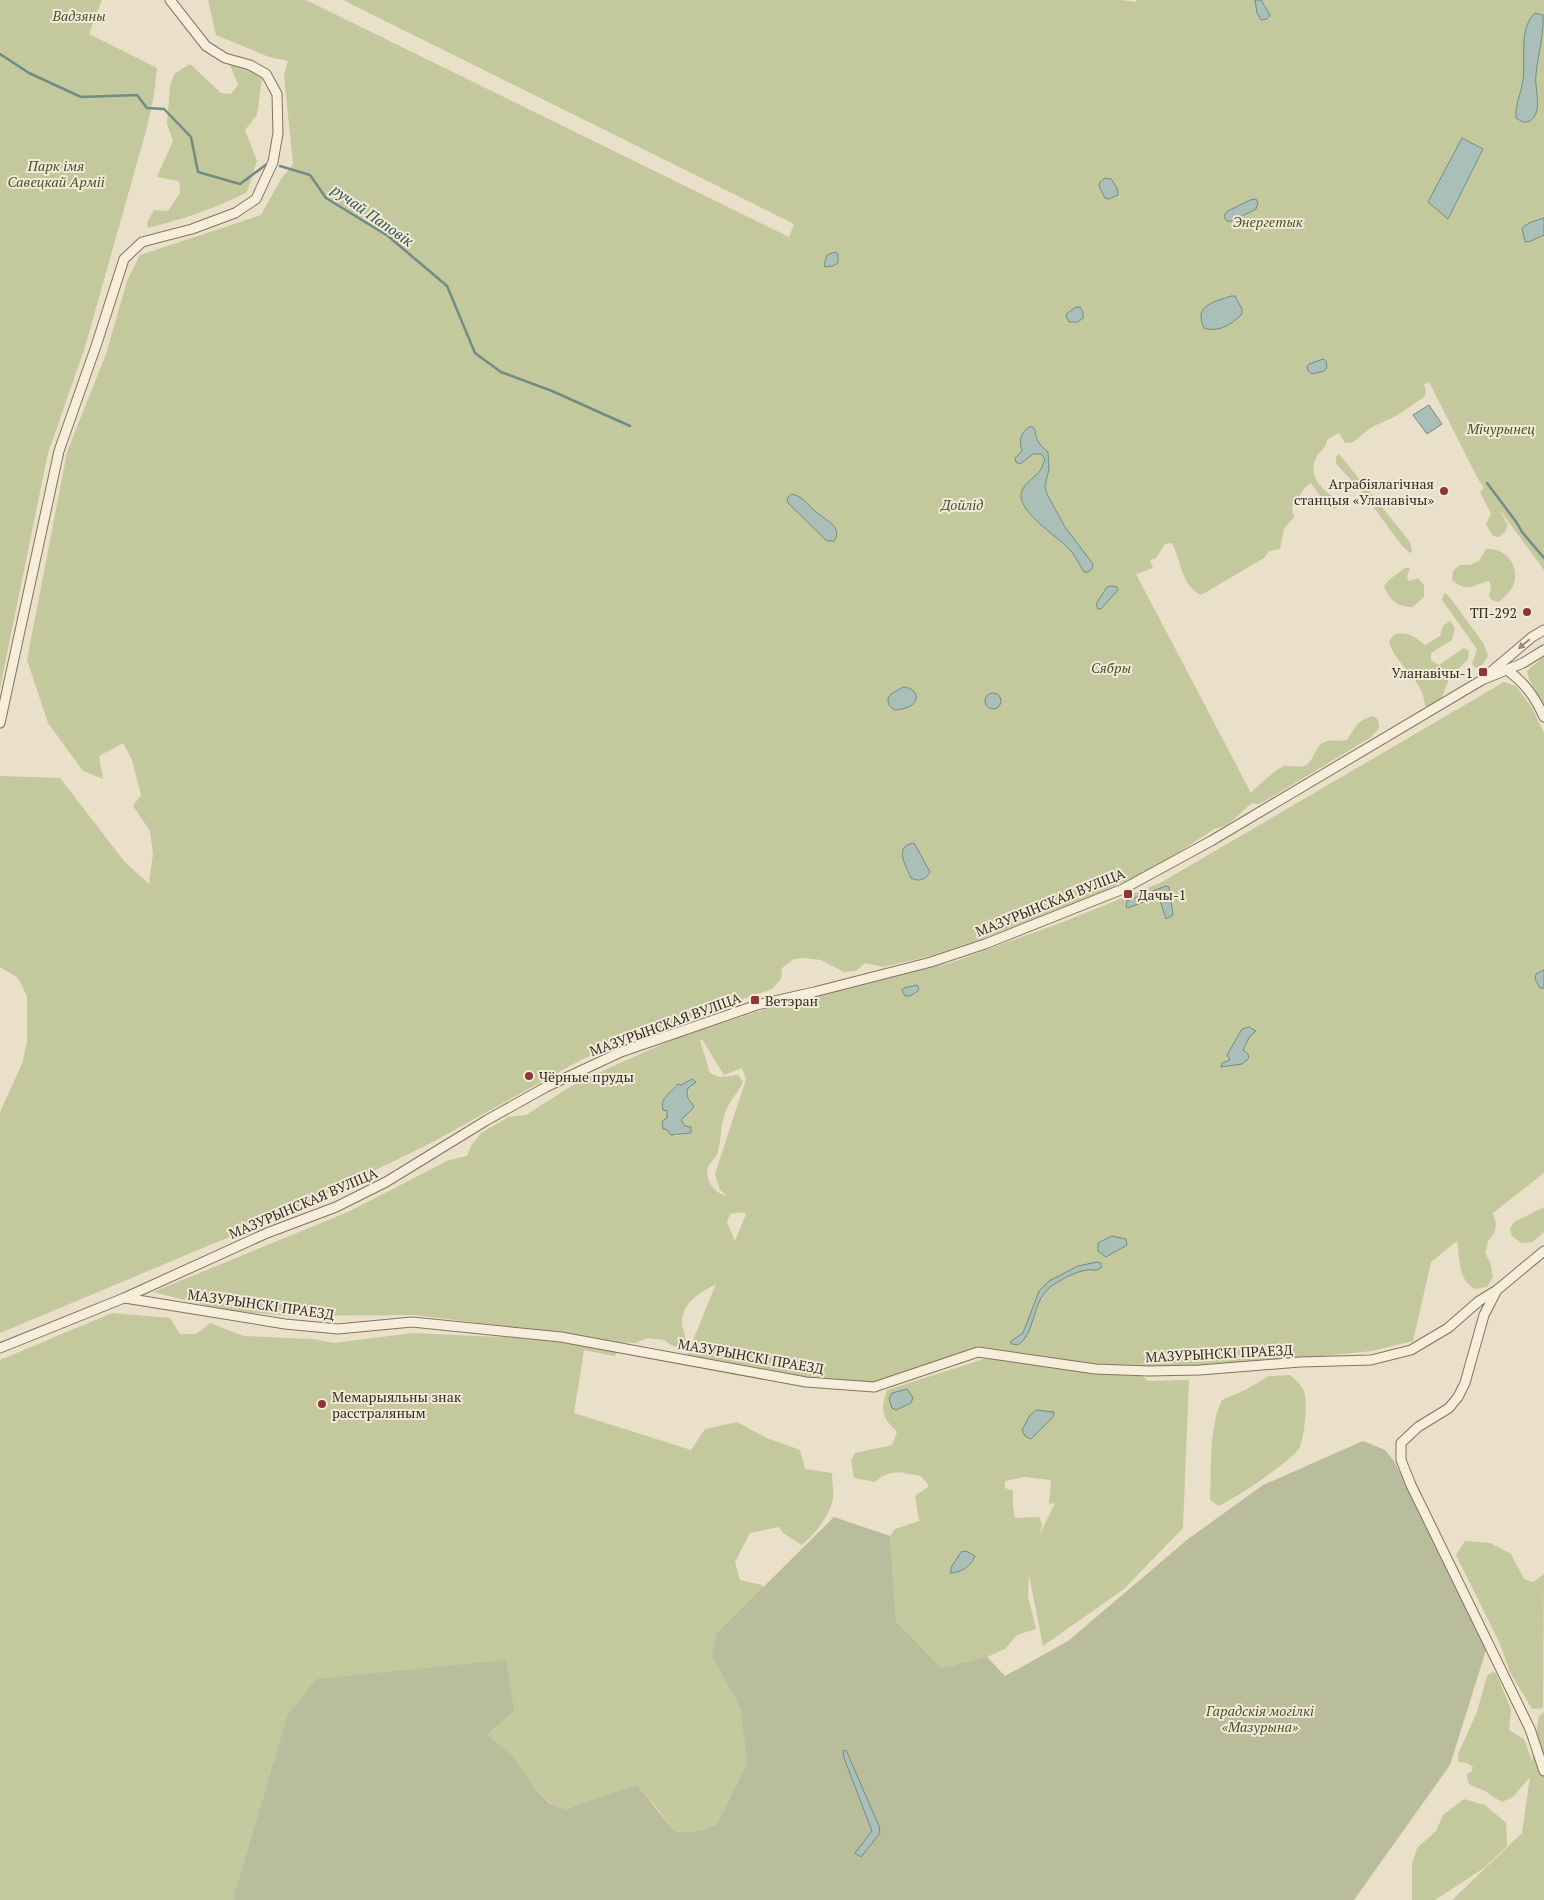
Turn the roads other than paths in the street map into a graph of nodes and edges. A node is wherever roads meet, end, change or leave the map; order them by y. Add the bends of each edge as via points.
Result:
1 (170, 0) edge
2 (1544, 630) edge
3 (1544, 650) edge
4 (1507, 670) junction
5 (1482, 680) junction
6 (1544, 717) edge
7 (0, 723) edge
8 (1544, 1251) edge
9 (1497, 1290) junction
10 (124, 1298) junction
11 (0, 1348) edge
12 (1544, 1771) edge

1 - 7 street via 206,46 225,58 266,74 277,94 278,133 273,162 256,199 235,213 142,242 124,259 59,451
2 -> 5 street
3 - 4 street, МАЗУРЫНСКАЯ ВУЛІЦА
4 - 5 street, МАЗУРЫНСКАЯ ВУЛІЦА
4 - 6 street via 1521,680
5 - 10 street, МАЗУРЫНСКАЯ ВУЛІЦА via 1211,841 1123,889 985,944 930,962 756,1005 621,1052 546,1087 386,1182 336,1207 267,1233
8 - 9 street, МАЗУРЫНСКІ ПРАЕЗД
9 - 10 street, МАЗУРЫНСКІ ПРАЕЗД via 1448,1328 1411,1350 1371,1360 1149,1372 1095,1369 978,1352 874,1387 806,1382 561,1337 412,1322 338,1329 285,1324
9 - 12 street via 1484,1315 1458,1397 1450,1408 1418,1427 1401,1443 1401,1460 1530,1729
10 - 11 street, МАЗУРЫНСКАЯ ВУЛІЦА

